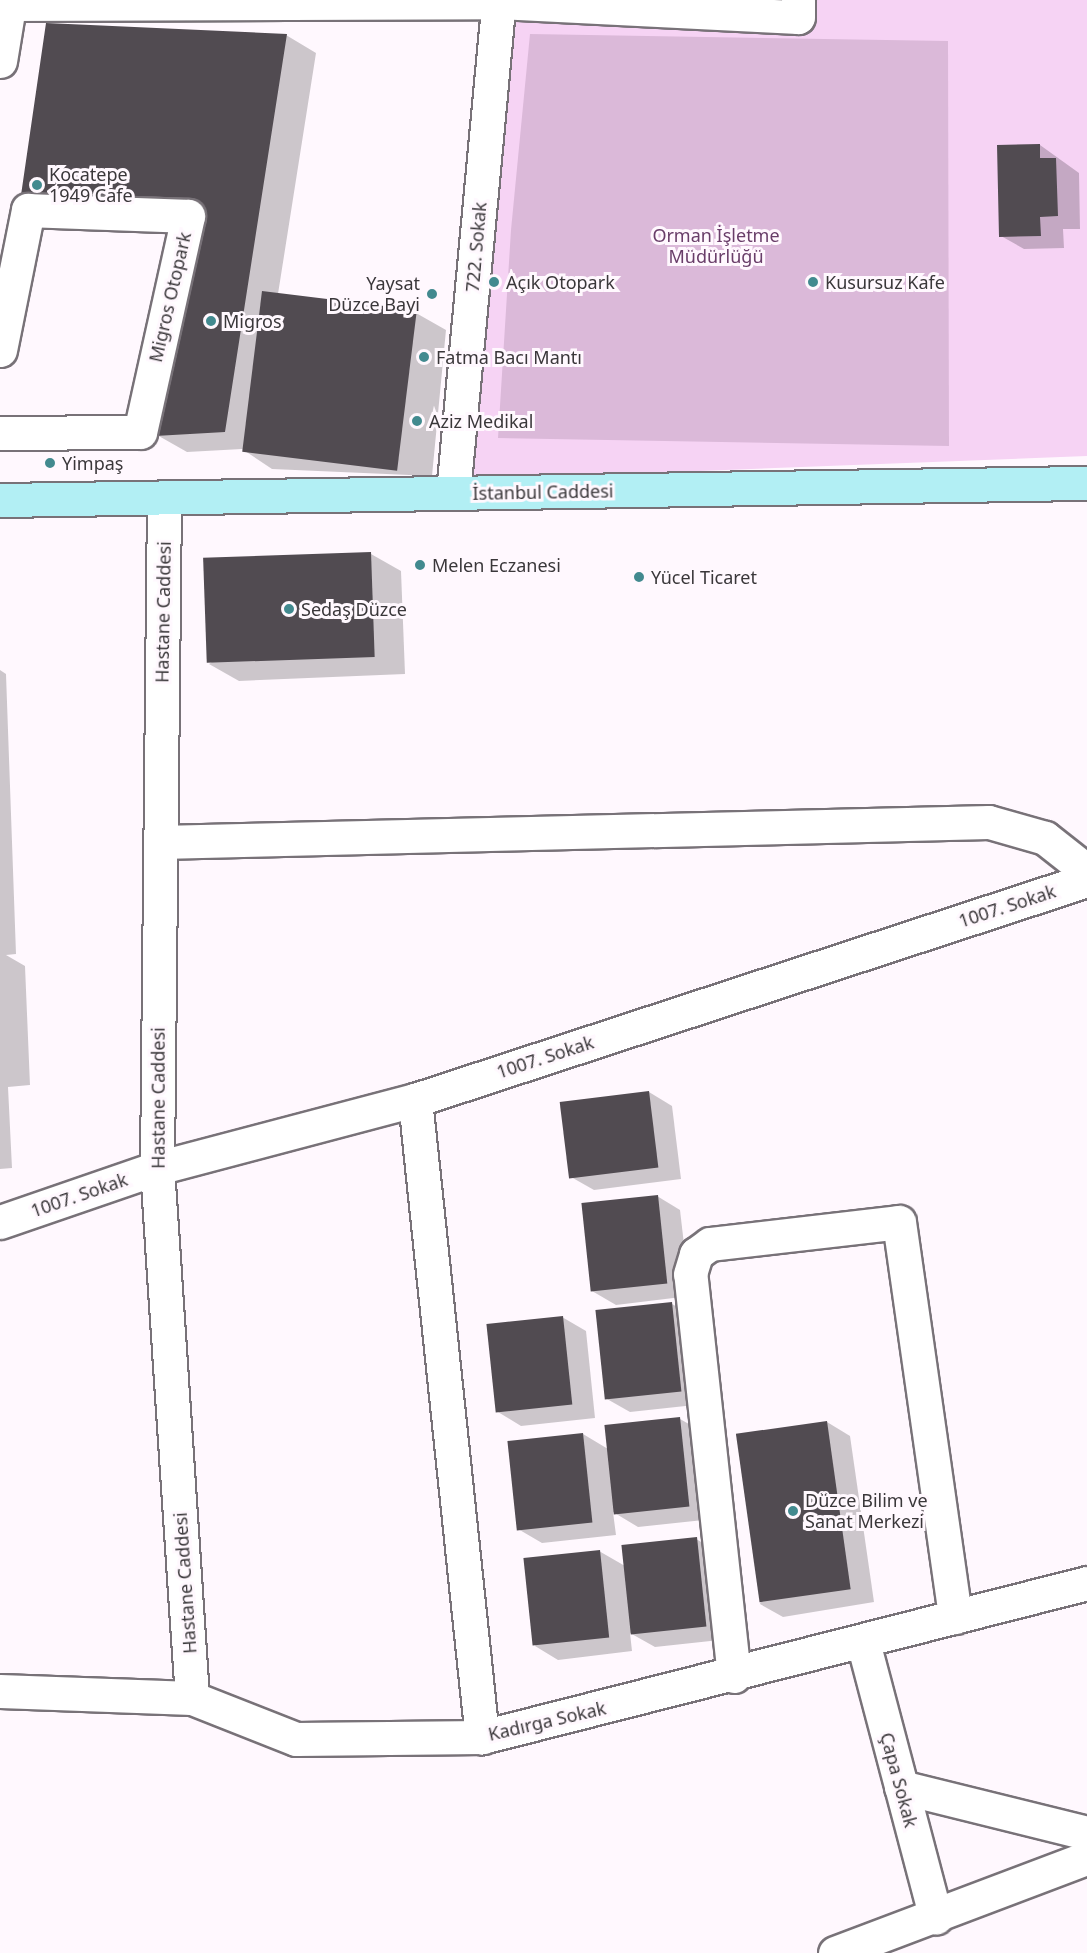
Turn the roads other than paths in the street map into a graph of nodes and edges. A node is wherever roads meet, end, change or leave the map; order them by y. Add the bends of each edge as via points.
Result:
1 (798, 0) edge
2 (499, 1) edge
3 (10, 2) edge
4 (0, 61) edge
5 (0, 350) edge
6 (0, 433) edge
7 (1087, 483) edge
8 (453, 493) junction
9 (164, 497) junction
10 (0, 500) edge
11 (160, 842) junction
12 (1087, 871) edge
13 (1087, 880) edge
14 (415, 1100) junction
15 (157, 1168) junction
16 (0, 1222) edge
17 (1087, 1583) edge
18 (955, 1617) junction
19 (863, 1642) junction
20 (734, 1676) junction
21 (0, 1690) edge
22 (192, 1698) junction
23 (482, 1737) junction
24 (901, 1787) junction
25 (1087, 1833) edge
26 (1087, 1858) edge
27 (936, 1918) junction
28 (835, 1953) edge

1 - 2 street via 798,17
2 - 3 street
2 - 8 street, 722. Sokak
3 - 4 street
5 - 6 street, Migros Otopark via 28,210 188,216 140,432
7 - 8 main road, İstanbul Caddesi
8 - 9 main road, İstanbul Caddesi
9 - 10 main road, İstanbul Caddesi
9 - 11 street, Hastane Caddesi
11 - 12 street via 989,822 1045,838
11 - 15 street, Hastane Caddesi
13 - 14 street, 1007. Sokak
14 - 15 street, 1007. Sokak
14 - 23 street
15 - 16 street, 1007. Sokak
15 - 22 street, Hastane Caddesi
17 - 18 street, Kadırga Sokak
18 - 19 street, Kadırga Sokak
18 - 20 street via 898,1222 710,1244 696,1254 690,1274
19 - 20 street, Kadırga Sokak
19 - 24 street, Çapa Sokak
20 - 23 street, Kadırga Sokak
21 - 22 street, Kadırga Sokak
22 - 23 street, Kadırga Sokak via 296,1739
24 - 25 street
24 - 27 street, Çapa Sokak
26 - 27 street
27 - 28 street

